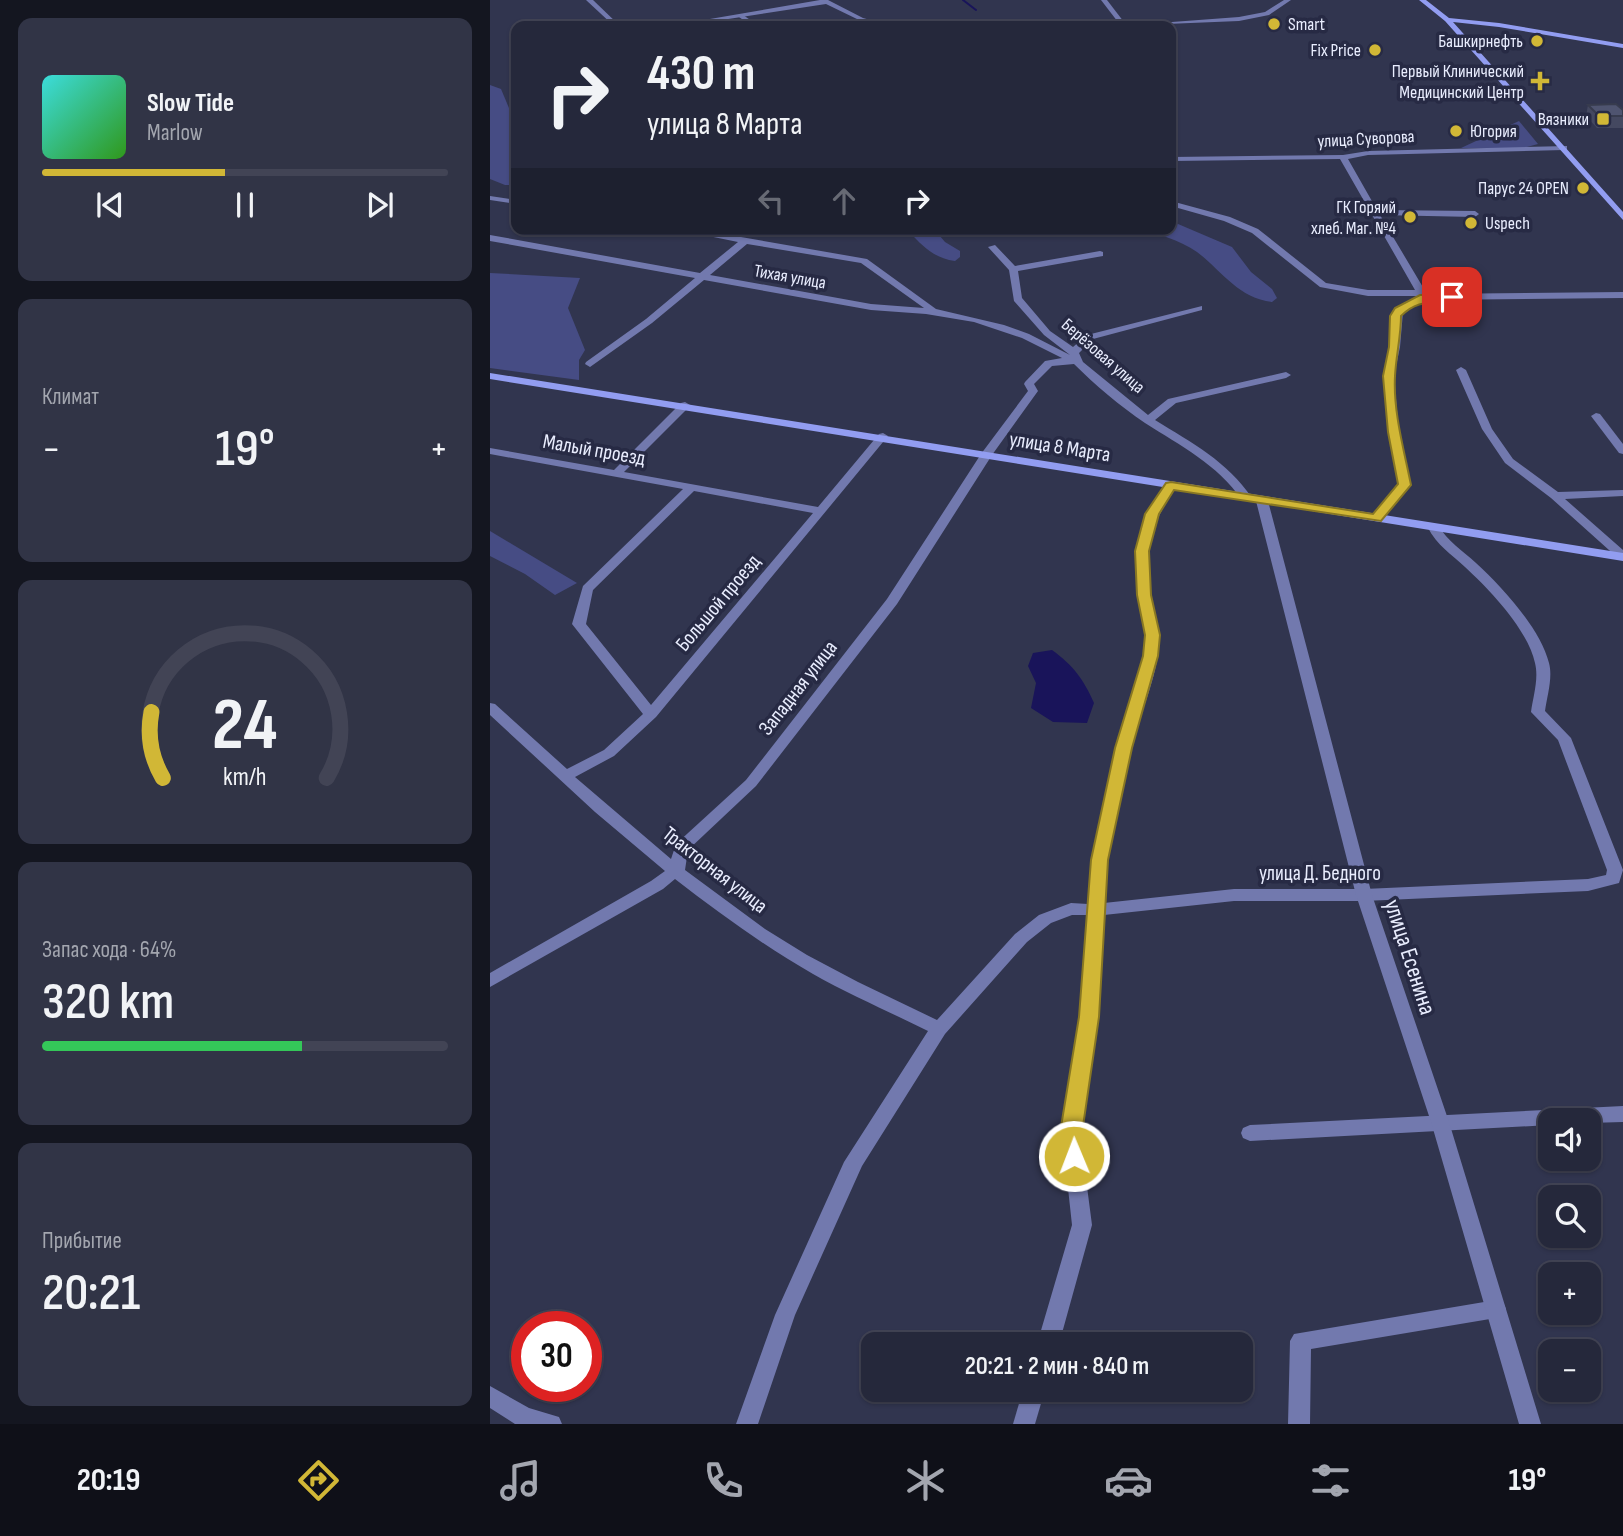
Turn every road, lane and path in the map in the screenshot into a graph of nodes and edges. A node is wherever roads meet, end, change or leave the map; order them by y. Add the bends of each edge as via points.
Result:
1 (589, 0) edge
2 (1104, 0) edge
3 (1287, 0) edge
4 (1422, 0) edge
5 (825, 1) edge
6 (741, 16) junction
7 (1447, 20) junction
8 (612, 21) edge
9 (706, 21) edge
10 (748, 21) edge
11 (869, 21) edge
12 (1119, 21) edge
13 (1176, 23) edge
14 (1623, 46) edge
15 (1563, 148) junction
16 (1343, 157) junction
17 (1176, 159) edge
18 (490, 198) edge
19 (511, 201) edge
20 (1176, 204) edge
21 (1619, 209) edge
22 (1374, 212) junction
23 (1475, 214) dead end
24 (1623, 217) edge
25 (715, 235) edge
26 (490, 239) edge
27 (746, 240) junction
28 (992, 247) dead end
29 (1100, 254) dead end
30 (1013, 269) junction
31 (701, 277) junction
32 (1422, 295) junction
33 (1623, 295) edge
34 (1199, 309) dead end
35 (933, 310) junction
36 (1075, 359) junction
37 (590, 364) dead end
38 (1461, 370) dead end
39 (1286, 375) dead end
40 (490, 376) edge
41 (685, 405) junction
42 (1595, 416) dead end
43 (1148, 420) junction
44 (883, 436) junction
45 (490, 451) edge
46 (1623, 451) edge
47 (987, 454) junction
48 (617, 473) junction
49 (1171, 485) junction
50 (692, 487) junction
51 (1623, 493) edge
52 (1555, 496) junction
53 (1254, 499) junction
54 (822, 511) junction
55 (1377, 518) junction
56 (1434, 528) junction
57 (1623, 557) edge
58 (490, 707) edge
59 (650, 714) junction
60 (566, 776) junction
61 (677, 870) junction
62 (1364, 895) junction
63 (1095, 910) junction
64 (490, 981) edge
65 (939, 1030) junction
66 (1623, 1114) edge
67 (1440, 1122) junction
68 (1250, 1133) dead end
69 (1496, 1310) junction
70 (1051, 1332) edge
71 (490, 1396) edge
72 (1030, 1402) edge
73 (525, 1421) edge
74 (551, 1424) edge
75 (747, 1424) edge
76 (1024, 1424) edge
77 (1299, 1424) edge
78 (1530, 1424) edge

1 - 8 street
2 - 12 street
3 - 13 street via 1267,13 1239,19
4 - 7 main road
5 - 6 street
5 - 11 street
6 - 9 street
6 - 10 street
7 - 14 main road
7 - 15 main road
15 - 16 street, улица Суворова
15 - 21 main road
16 - 17 street, улица Суворова
16 - 22 street
18 - 19 street
20 - 32 street via 1255,231 1323,285
21 - 24 main road
22 - 23 street
22 - 32 street
25 - 27 street
26 - 31 street, Тихая улица
27 - 31 street
27 - 35 street via 864,261
28 - 30 street
29 - 30 street
30 - 36 street, Берёзовая улица via 1017,299
31 - 35 street, Тихая улица via 871,307
31 - 37 street
32 - 33 street
32 - 55 street via 1396,316 1389,376 1404,485
34 - 36 street via 1090,337
35 - 36 street, Тихая улица via 1008,329
36 - 43 street, Берёзовая улица
36 - 47 street, Западная улица via 1049,363 1029,384 1033,391
38 - 52 street via 1487,429 1509,461
39 - 43 street via 1172,401
40 - 41 main road, улица 8 Марта
41 - 44 main road, улица 8 Марта
41 - 48 street
42 - 46 street
43 - 53 street, Берёзовая улица via 1219,463
44 - 47 main road, улица 8 Марта
44 - 54 street, Большой проезд
45 - 48 street, Малый проезд
47 - 49 main road, улица 8 Марта
47 - 61 street, Западная улица via 892,601 751,783 681,848
48 - 50 street, Малый проезд
49 - 53 main road, улица 8 Марта
49 - 63 street via 1152,514 1142,551 1151,656 1124,748 1100,860
50 - 54 street, Малый проезд
50 - 59 street via 587,589 579,624
51 - 52 street
52 - 57 street
53 - 55 main road, улица 8 Марта
53 - 62 street, улица Есенина
54 - 59 street, Большой проезд
55 - 56 main road, улица 8 Марта
56 - 57 main road, улица 8 Марта
56 - 62 street, улица Д. Бедного via 1443,545 1463,558 1510,610 1535,647 1542,664 1538,712 1564,738 1615,870 1613,879 1588,885
58 - 60 street, Тракторная улица
59 - 60 street, Большой проезд via 609,753
60 - 61 street, Тракторная улица
61 - 64 street
61 - 65 street, Тракторная улица via 801,960
62 - 63 street, улица Д. Бедного via 1234,895
62 - 67 street, улица Есенина
63 - 65 street, улица Д. Бедного via 1071,909 1045,919 1021,938
63 - 70 street via 1089,1017 1071,1133 1082,1224
65 - 75 street, улица Д. Бедного via 854,1162 785,1315
66 - 67 street
67 - 68 street
67 - 69 street, улица Есенина
69 - 77 street via 1301,1340
69 - 78 street, улица Есенина
71 - 73 street
72 - 76 street
73 - 74 street

